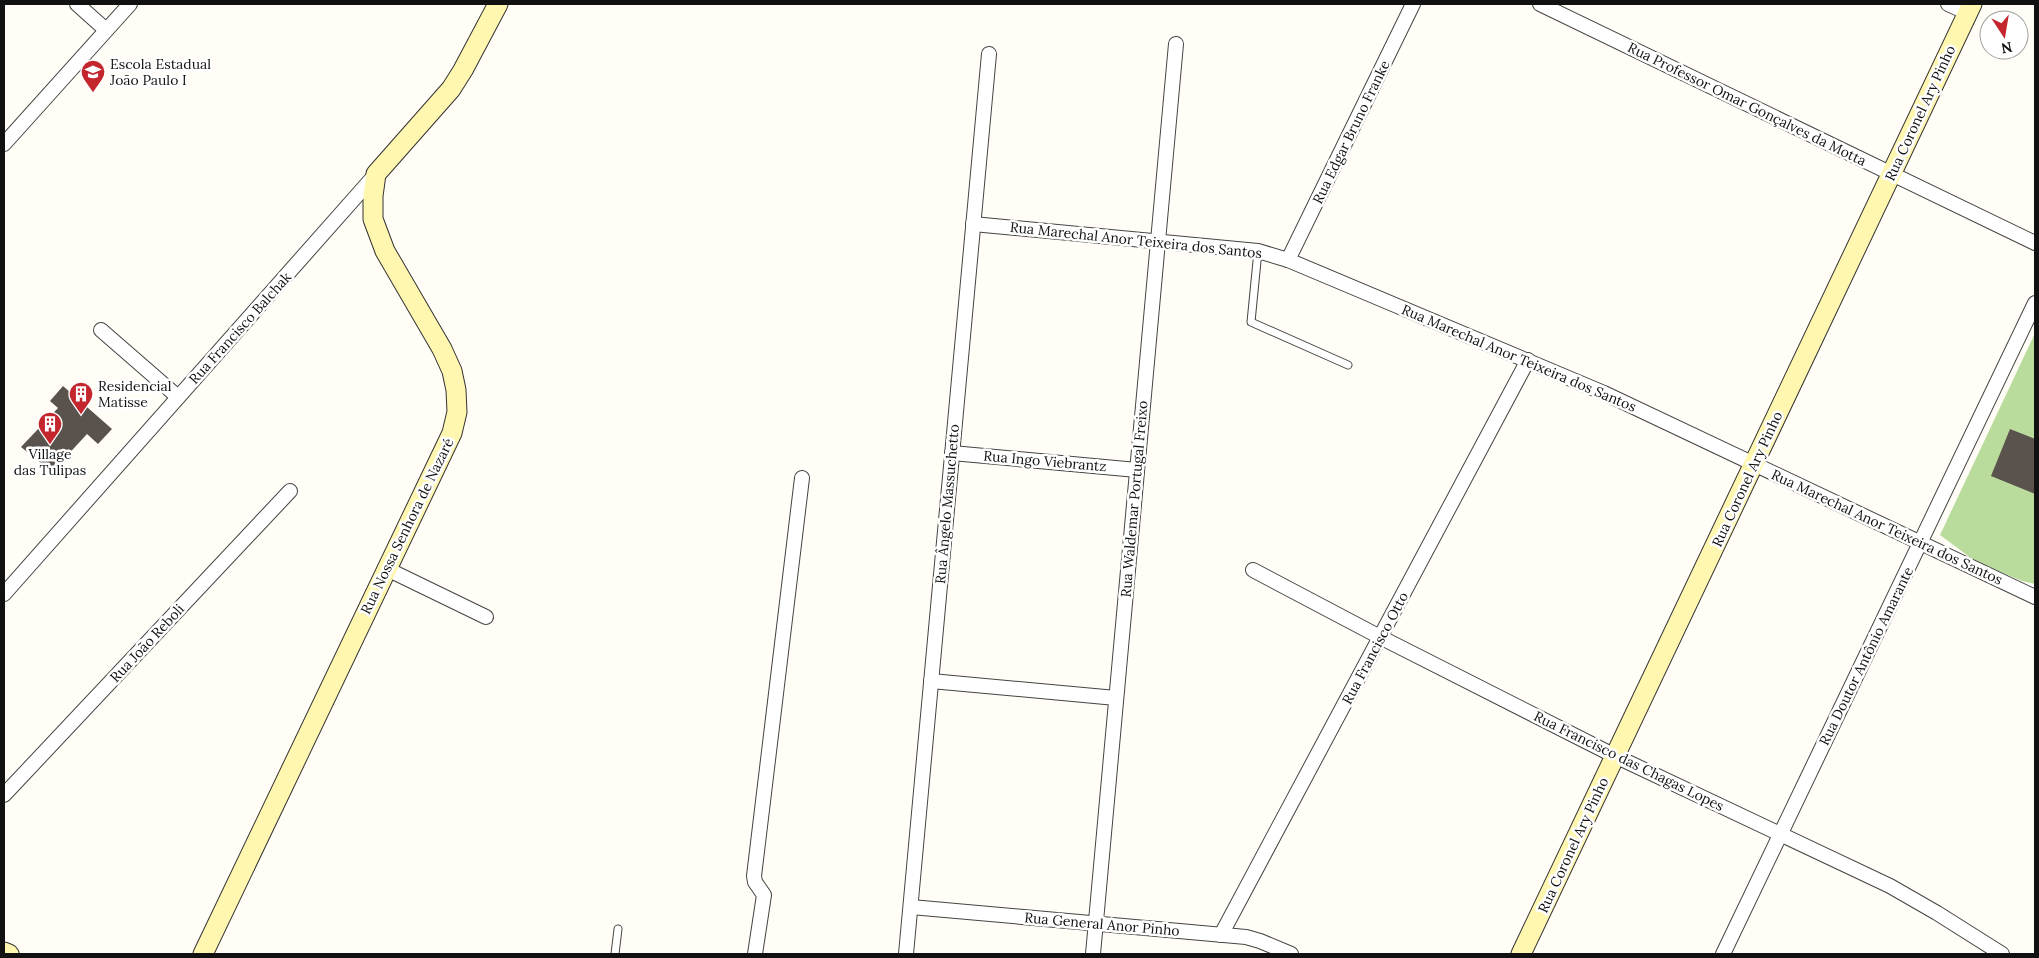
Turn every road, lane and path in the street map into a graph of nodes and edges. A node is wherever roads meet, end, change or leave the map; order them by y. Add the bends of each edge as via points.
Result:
1 (77, 4) edge
2 (130, 4) edge
3 (498, 4) edge
4 (1413, 4) edge
5 (1540, 4) edge
6 (1948, 4) edge
7 (1970, 8) edge
8 (106, 30) junction
9 (1176, 44) dead end
10 (988, 54) dead end
11 (4, 144) edge
12 (376, 174) junction
13 (1892, 174) junction
14 (973, 224) junction
15 (1158, 241) junction
16 (2035, 243) edge
17 (1258, 251) junction
18 (1288, 260) junction
19 (2035, 303) edge
20 (102, 330) dead end
21 (1528, 360) junction
22 (1348, 365) dead end
23 (178, 397) junction
24 (952, 453) junction
25 (1754, 464) junction
26 (1137, 470) junction
27 (802, 478) dead end
28 (290, 491) dead end
29 (1920, 542) junction
30 (387, 569) junction
31 (1253, 570) dead end
32 (4, 594) edge
33 (2035, 597) edge
34 (486, 617) dead end
35 (1380, 638) junction
36 (931, 681) junction
37 (1116, 698) junction
38 (1615, 756) junction
39 (4, 795) edge
40 (1780, 834) junction
41 (911, 906) junction
42 (1096, 924) junction
43 (618, 930) dead end
44 (1221, 935) junction
45 (4, 952) edge
46 (9, 954) edge
47 (203, 954) edge
48 (615, 954) edge
49 (756, 954) edge
50 (906, 954) edge
51 (1093, 954) edge
52 (1291, 954) edge
53 (1521, 954) edge
54 (1723, 954) edge
55 (2002, 954) edge

1 - 8 street
2 - 8 street
3 - 12 street via 451,89
4 - 18 street, Rua Edgar Bruno Franke
5 - 13 street, Rua Professor Omar Gonçalves da Motta
6 - 7 street
7 - 13 street, Rua Coronel Ary Pinho
8 - 11 street
9 - 15 street, Rua Waldemar Portugal Freixo
10 - 14 street, Rua Ângelo Massuchetto
12 - 23 street, Rua Francisco Balchak
12 - 30 street, Rua Nossa Senhora de Nazaré via 373,196 378,236 452,371 457,412 444,451
13 - 16 street, Rua Professor Omar Gonçalves da Motta
13 - 25 street, Rua Coronel Ary Pinho
14 - 15 street, Rua Marechal Anor Teixeira dos Santos
14 - 24 street, Rua Ângelo Massuchetto
15 - 17 street, Rua Marechal Anor Teixeira dos Santos
15 - 26 street, Rua Waldemar Portugal Freixo
17 - 18 street, Rua Marechal Anor Teixeira dos Santos
17 - 22 lane via 1251,322
18 - 21 street, Rua Marechal Anor Teixeira dos Santos
19 - 29 street, Rua Doutor Antônio Amarante
20 - 23 street
21 - 25 street, Rua Marechal Anor Teixeira dos Santos
21 - 35 street, Rua Francisco Otto
23 - 32 street, Rua Francisco Balchak
24 - 26 street, Rua Ingo Viebrantz
24 - 36 street, Rua Ângelo Massuchetto
25 - 29 street, Rua Marechal Anor Teixeira dos Santos
25 - 38 street, Rua Coronel Ary Pinho
26 - 37 street, Rua Waldemar Portugal Freixo
27 - 49 street via 754,876 764,895
28 - 39 street, Rua João Reboli
29 - 33 street, Rua Marechal Anor Teixeira dos Santos
29 - 40 street, Rua Doutor Antônio Amarante
30 - 34 street
30 - 47 street, Rua Nossa Senhora de Nazaré
31 - 35 street, Rua Francisco das Chagas Lopes
35 - 38 street, Rua Francisco das Chagas Lopes
35 - 44 street, Rua Francisco Otto
36 - 37 street
36 - 41 street, Rua Ângelo Massuchetto
37 - 42 street, Rua Waldemar Portugal Freixo
38 - 40 street, Rua Francisco das Chagas Lopes
38 - 53 street, Rua Coronel Ary Pinho
40 - 54 street, Rua Doutor Antônio Amarante
40 - 55 street, Rua Francisco das Chagas Lopes via 1890,886
41 - 42 street, Rua General Anor Pinho
41 - 50 street, Rua Ângelo Massuchetto
42 - 44 street, Rua General Anor Pinho
42 - 51 street, Rua Waldemar Portugal Freixo
43 - 48 lane
44 - 52 street, Rua General Anor Pinho via 1260,941
45 - 46 street

